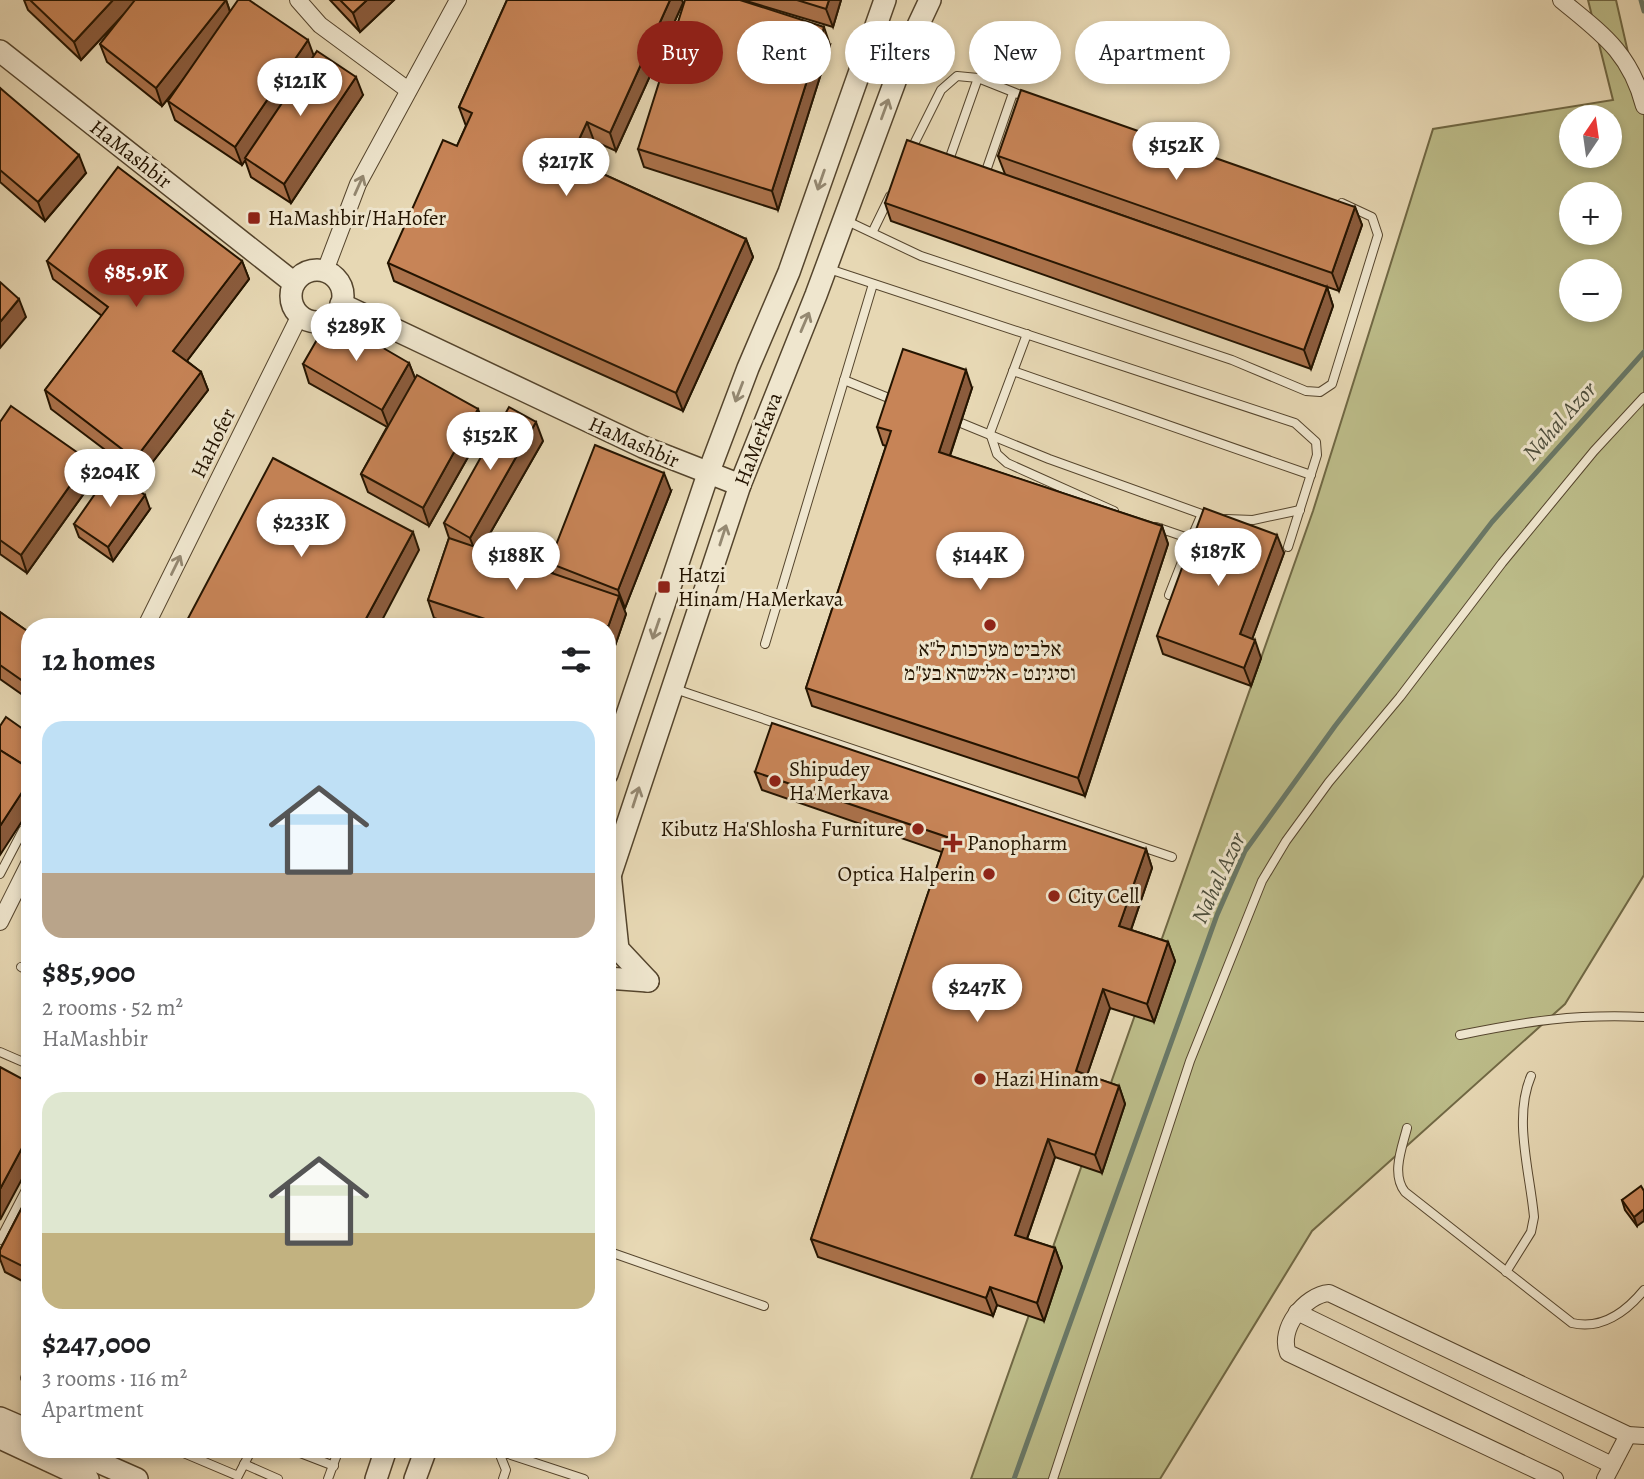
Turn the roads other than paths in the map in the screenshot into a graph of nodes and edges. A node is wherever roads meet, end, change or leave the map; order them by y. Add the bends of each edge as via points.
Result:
1 (298, 0) edge
2 (458, 0) edge
3 (885, 0) edge
4 (930, 0) edge
5 (1561, 0) edge
6 (0, 51) edge
7 (969, 77) edge
8 (976, 84) edge
9 (992, 84) edge
10 (408, 90) junction
11 (1013, 93) junction
12 (1039, 102) edge
13 (1644, 106) edge
14 (950, 160) edge
15 (906, 161) edge
16 (986, 172) edge
17 (895, 185) edge
18 (1331, 199) edge
19 (844, 219) junction
20 (873, 231) junction
21 (826, 268) junction
22 (325, 271) junction
23 (294, 282) junction
24 (873, 284) junction
25 (341, 304) junction
26 (300, 315) junction
27 (1027, 334) junction
28 (1013, 371) junction
29 (844, 380) junction
30 (1644, 397) edge
31 (898, 402) edge
32 (961, 423) dead end
33 (990, 433) junction
34 (708, 474) junction
35 (1311, 475) junction
36 (740, 485) junction
37 (1300, 510) junction
38 (1119, 513) edge
39 (1201, 516) junction
40 (1141, 522) edge
41 (1191, 539) junction
42 (1288, 547) dead end
43 (1169, 595) edge
44 (150, 618) edge
45 (765, 644) dead end
46 (672, 688) junction
47 (616, 747) edge
48 (21, 834) edge
49 (616, 858) edge
50 (1171, 858) dead end
51 (0, 874) edge
52 (21, 880) edge
53 (0, 922) edge
54 (616, 933) edge
55 (616, 979) edge
56 (1644, 1017) edge
57 (1460, 1035) dead end
58 (0, 1052) edge
59 (21, 1061) edge
60 (1531, 1076) dead end
61 (1407, 1128) dead end
62 (21, 1199) edge
63 (0, 1240) edge
64 (616, 1254) edge
65 (1506, 1272) junction
66 (1644, 1290) edge
67 (764, 1306) dead end
68 (1297, 1312) junction
69 (0, 1418) edge
70 (21, 1427) edge
71 (1636, 1435) edge
72 (0, 1438) edge
73 (21, 1448) edge
74 (43, 1458) edge
75 (89, 1458) edge
76 (194, 1458) edge
77 (247, 1458) edge
78 (313, 1458) edge
79 (336, 1458) edge
80 (383, 1458) edge
81 (423, 1458) edge
82 (500, 1458) edge
83 (520, 1458) edge
84 (244, 1464) junction
85 (334, 1466) junction
86 (1609, 1472) edge
87 (237, 1477) edge
88 (88, 1479) edge
89 (137, 1479) edge
90 (278, 1479) edge
91 (328, 1479) edge
92 (376, 1479) edge
93 (415, 1479) edge
94 (503, 1479) edge
95 (584, 1479) edge
96 (1053, 1479) edge
97 (1555, 1479) edge

1 - 10 street via 320,25
2 - 10 street
3 -> 34 street, HaMerkava via 789,272
19 -> 4 street, HaMerkava
5 - 13 street via 1613,42
6 - 23 street, HaMashbir
7 - 15 lane via 957,76 941,90
8 - 14 lane
9 - 11 lane
22 -> 10 street via 358,184
11 - 12 lane
11 - 16 lane
17 - 20 lane
18 - 20 lane via 1372,217 1378,235 1332,384 1320,392 1306,391 1232,360 921,256
19 - 20 lane
19 - 21 street, HaMerkava
21 - 24 lane
36 -> 21 street, HaMerkava
22 - 23 street via 308,271
22 - 25 street via 342,288
23 - 26 street via 291,300
24 - 27 lane
24 - 29 lane
25 - 26 street via 324,320
25 - 34 street, HaMashbir
44 -> 26 street, HaHofer
27 - 28 lane
27 - 35 lane via 1295,423 1316,442
28 - 33 lane
28 - 35 lane
29 - 31 lane
29 - 45 lane
30 - 96 lane via 1502,562 1307,811 1262,881 1190,1061
32 - 33 lane
33 - 38 lane via 997,454 1007,463
33 - 39 lane
34 - 36 street, HaMashbir
34 -> 47 street, HaMerkava
35 - 37 lane
46 -> 36 street, HaMerkava
37 - 39 lane via 1253,520
37 - 42 lane
39 - 41 lane
40 - 41 lane
41 - 43 lane
49 -> 46 street, HaMerkava
46 - 50 lane
48 - 51 lane
52 - 53 street
54 - 55 street via 618,949 648,981
56 - 57 lane via 1543,1018
58 - 59 lane
60 - 65 lane via 1522,1116 1534,1217 1531,1232
61 - 65 lane via 1397,1174 1399,1185
62 - 63 lane
64 - 67 lane
65 - 66 lane via 1572,1323 1585,1326 1597,1325 1627,1309
68 - 71 street via 1312,1299 1329,1293
68 - 86 street
68 - 97 street via 1286,1337 1288,1353
69 - 70 street
71 - 86 street
72 - 73 street
74 - 88 street
75 - 89 street
76 - 87 lane
77 - 84 lane
78 - 85 lane
79 - 85 lane
80 - 92 street
81 - 93 street
82 - 94 lane via 506,1470
83 - 95 lane
84 - 87 lane
84 - 90 lane
85 - 91 lane

